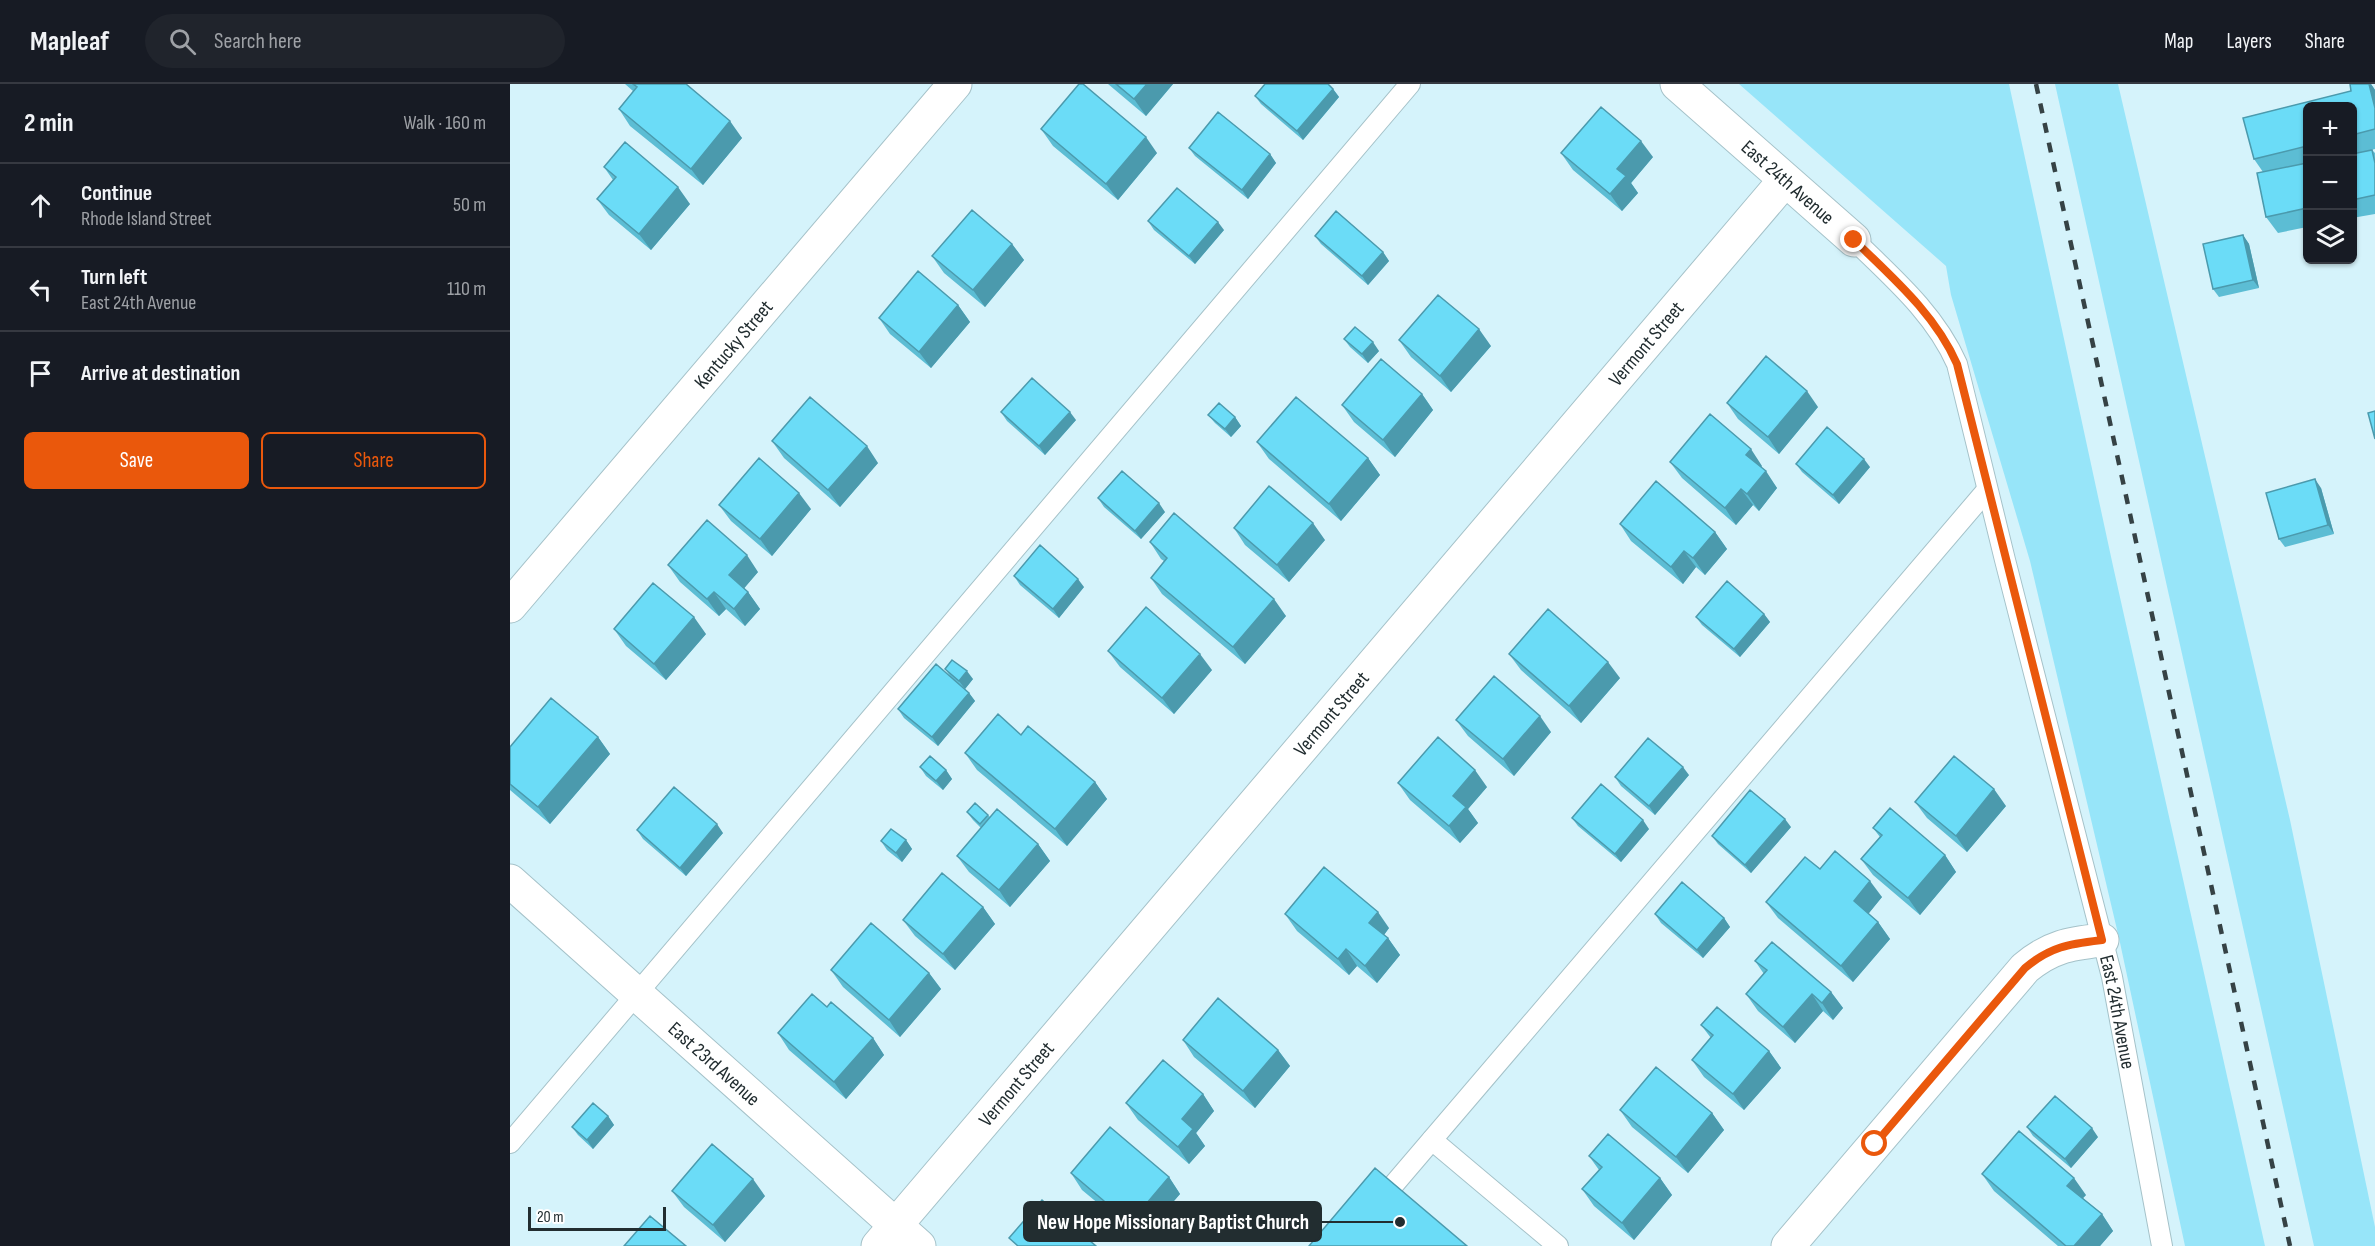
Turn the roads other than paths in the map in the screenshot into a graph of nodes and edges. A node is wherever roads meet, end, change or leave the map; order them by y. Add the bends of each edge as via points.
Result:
1 (955, 84) edge
2 (1410, 84) edge
3 (1677, 84) edge
4 (1785, 180) junction
5 (1854, 240) joint
6 (1987, 490) junction
7 (510, 606) edge
8 (510, 881) edge
9 (2102, 940) junction
10 (637, 994) junction
11 (1432, 1140) junction
12 (510, 1143) edge
13 (1364, 1220) edge
14 (897, 1239) edge
15 (1558, 1246) edge
16 (1788, 1246) edge
17 (2162, 1246) edge

1 - 7 street, Kentucky Street
2 - 10 lane
3 - 4 street, East 24th Avenue
4 - 5 street, East 24th Avenue
4 - 14 street, Vermont Street
5 - 6 lane, East 24th Avenue via 1902,287 1947,340 1957,364
6 - 9 lane, East 24th Avenue
6 - 11 lane
8 - 10 street, East 23rd Avenue
9 - 16 street via 2062,945 2025,968
9 - 17 lane, East 24th Avenue
10 - 12 lane
10 - 14 street, East 23rd Avenue
11 - 13 lane
11 - 15 lane

